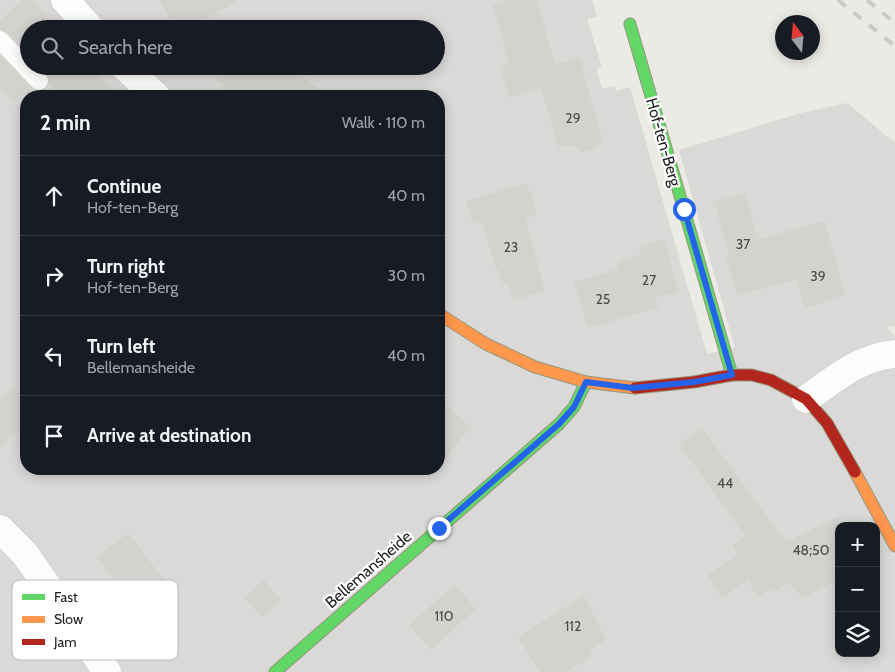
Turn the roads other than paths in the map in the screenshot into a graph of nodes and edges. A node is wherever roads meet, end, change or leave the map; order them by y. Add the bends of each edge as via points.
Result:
1 (65, 0) edge
2 (83, 20) edge
3 (630, 24) dead end
4 (0, 40) edge
5 (20, 61) edge
6 (33, 75) edge
7 (134, 75) edge
8 (39, 81) dead end
9 (150, 90) edge
10 (445, 318) edge
11 (895, 354) edge
12 (732, 375) junction
13 (586, 382) junction
14 (806, 399) junction
15 (0, 529) edge
16 (895, 546) edge
17 (43, 580) edge
18 (100, 660) edge
19 (108, 672) edge
20 (275, 672) edge

1 - 2 street
3 - 12 street, Hof-ten-Berg
4 - 5 lane
6 - 8 lane
7 - 9 street
10 - 13 street via 486,344 535,367
11 - 14 street via 864,360
12 - 13 street via 633,388
12 - 14 street via 752,375 771,380
13 - 20 street, Bellemansheide via 574,407 559,424
14 - 16 street via 827,423
15 - 17 street via 25,554
18 - 19 street

